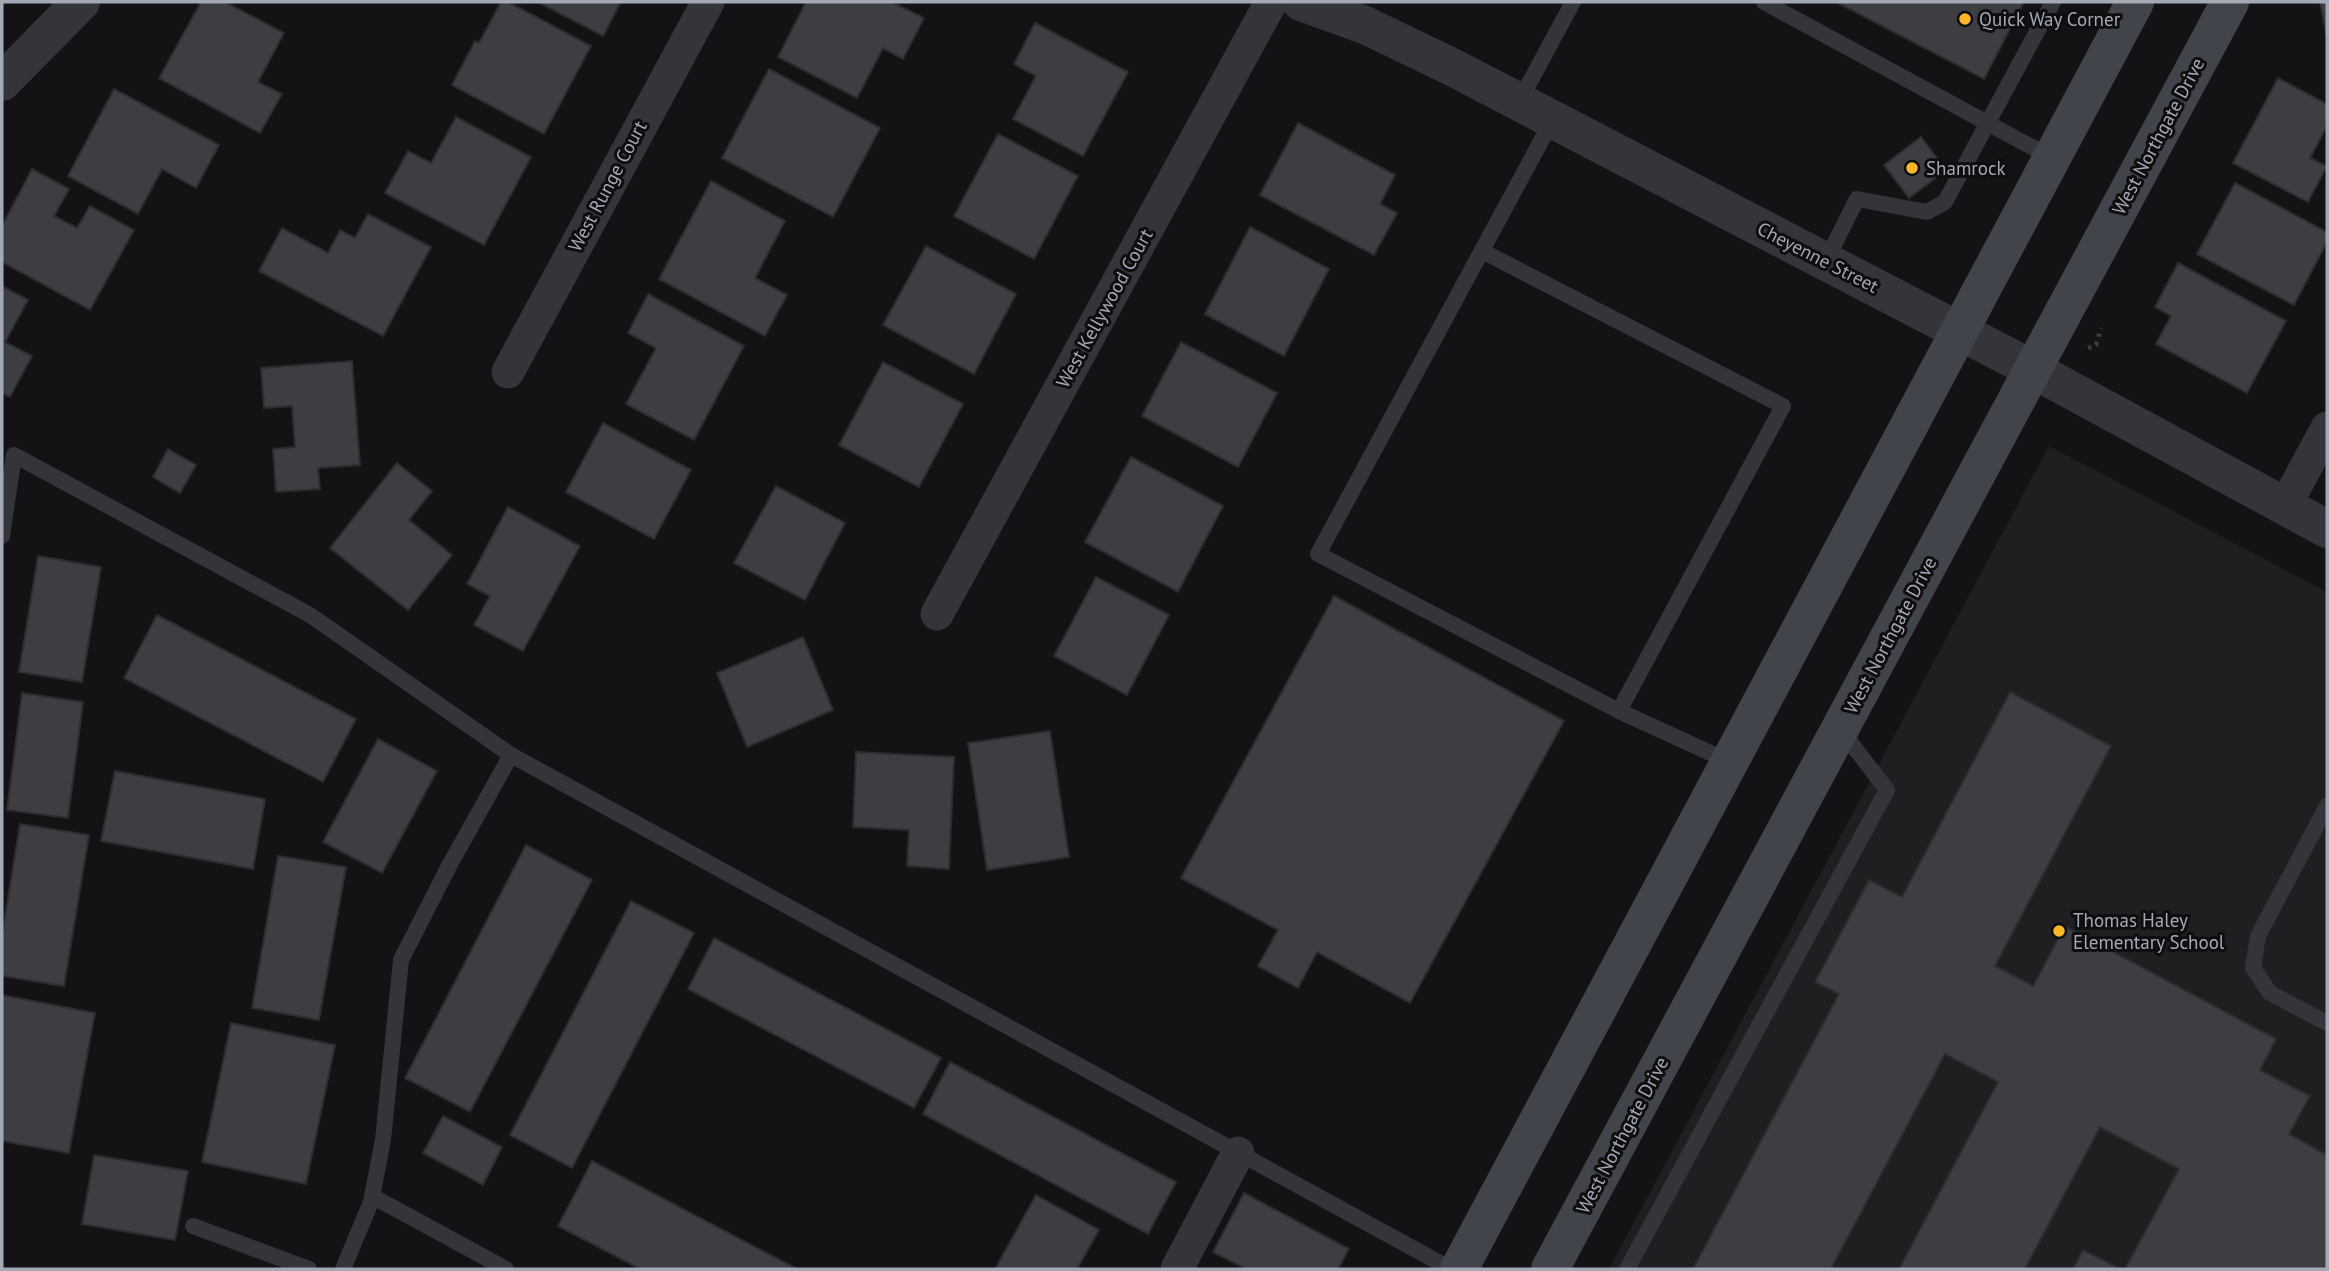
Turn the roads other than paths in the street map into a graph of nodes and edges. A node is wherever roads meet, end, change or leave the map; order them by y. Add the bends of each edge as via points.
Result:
1 (81, 2) edge
2 (708, 2) edge
3 (1271, 2) edge
4 (1301, 2) edge
5 (1573, 2) edge
6 (1764, 2) edge
7 (2053, 2) edge
8 (2135, 2) edge
9 (2230, 2) edge
10 (2, 82) edge
11 (1519, 102) junction
12 (1553, 119) junction
13 (1988, 123) junction
14 (2052, 158) junction
15 (1482, 251) junction
16 (1826, 261) junction
17 (1960, 331) junction
18 (2032, 369) junction
19 (508, 372) dead end
20 (2327, 428) edge
21 (2285, 506) junction
22 (2327, 529) edge
23 (2, 536) edge
24 (937, 614) dead end
25 (1619, 711) junction
26 (1840, 728) junction
27 (511, 755) junction
28 (1730, 762) junction
29 (2327, 806) edge
30 (2327, 1023) edge
31 (1238, 1153) junction
32 (372, 1196) junction
33 (194, 1226) dead end
34 (309, 1269) edge
35 (343, 1269) edge
36 (506, 1269) edge
37 (1177, 1269) edge
38 (1451, 1269) edge
39 (1459, 1269) edge
40 (1550, 1269) edge
41 (1627, 1269) edge

1 - 10 street
2 - 19 street, West Runge Court
3 - 24 street, West Kellywood Court
4 - 11 street, Cheyenne Street via 1365,25
5 - 11 lane
6 - 13 lane
7 - 13 lane
8 - 14 main road
9 - 18 main road, West Northgate Drive
11 - 12 street, Cheyenne Street
12 - 15 lane
12 - 16 street, Cheyenne Street
13 - 14 lane
13 - 16 lane via 1945,202 1927,212 1857,199
14 - 17 main road
15 - 25 lane via 1318,554
15 - 25 lane via 1783,406
16 - 17 street, Cheyenne Street
17 - 18 street, Cheyenne Street
17 - 28 main road
18 - 21 street, Cheyenne Street
18 - 26 main road, West Northgate Drive
20 - 21 street
21 - 22 street, Cheyenne Street
23 - 27 lane via 14,455 310,615
25 - 28 lane
26 - 40 main road, West Northgate Drive
26 - 41 lane via 1887,790
27 - 31 lane
27 - 32 lane via 401,961 383,1140
28 - 39 main road
29 - 30 lane via 2258,936 2253,968 2270,992
31 - 37 street
31 - 38 lane
32 - 35 lane
32 - 36 lane
33 - 34 lane

